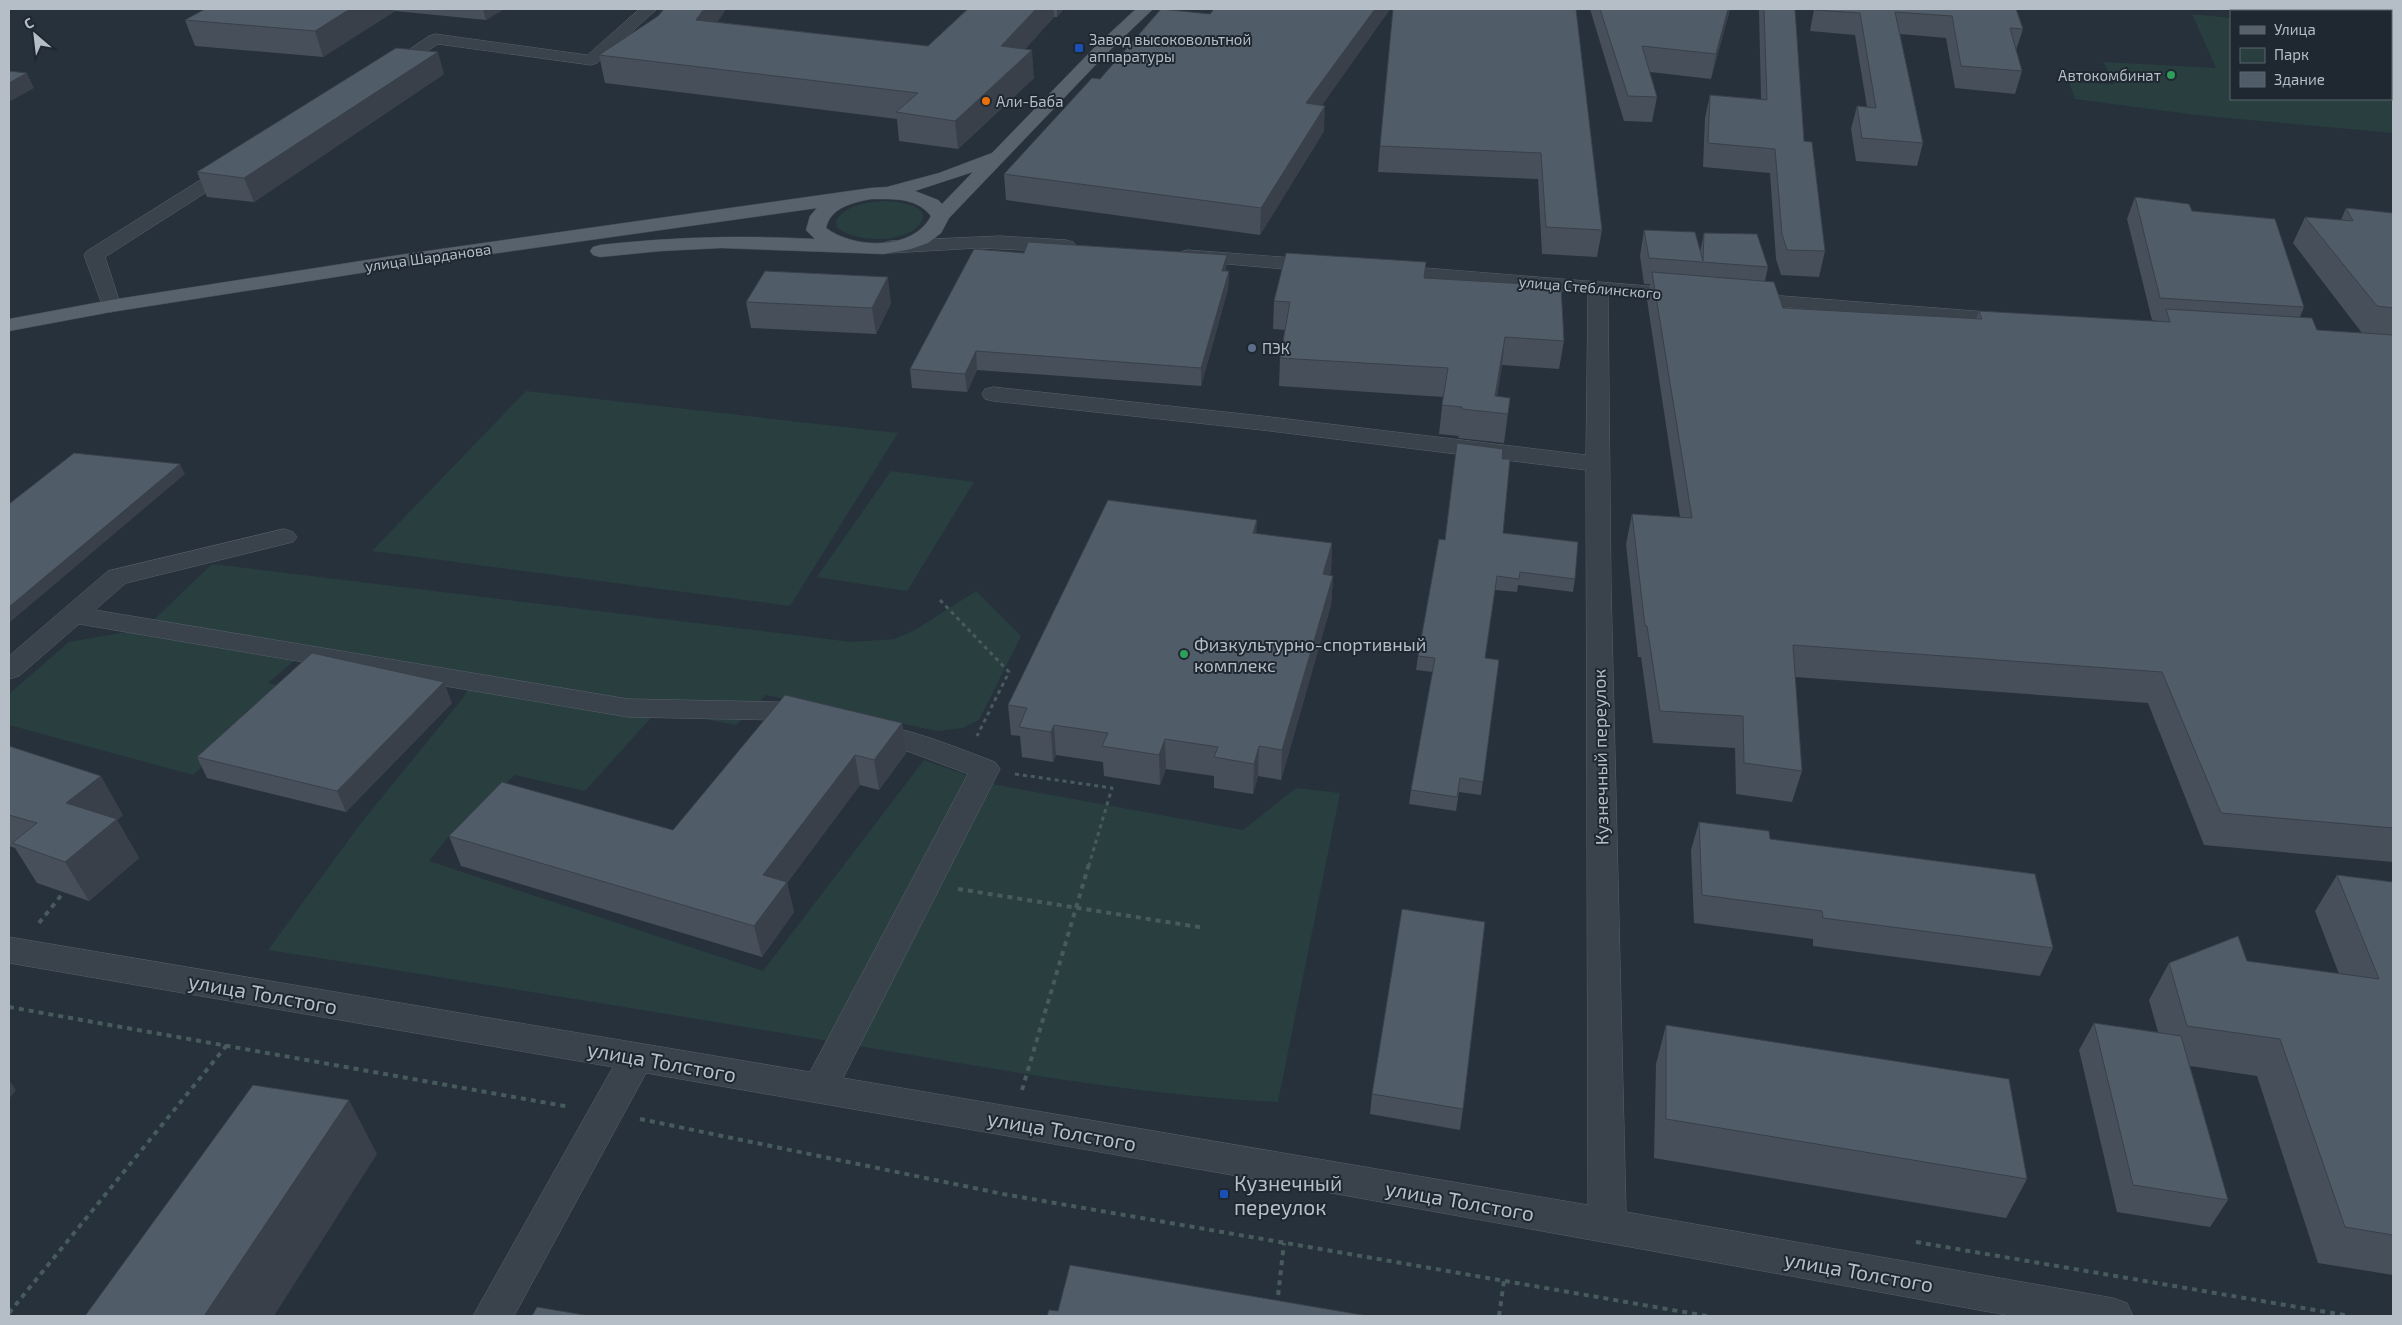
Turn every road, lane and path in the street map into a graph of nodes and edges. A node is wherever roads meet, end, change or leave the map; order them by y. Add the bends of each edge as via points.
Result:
1 (649, 9) edge
2 (1145, 9) edge
3 (369, 81) edge
4 (1003, 153) junction
5 (246, 159) edge
6 (885, 193) junction
7 (848, 198) junction
8 (941, 219) junction
9 (1026, 242) junction
10 (843, 246) junction
11 (890, 247) junction
12 (1084, 247) edge
13 (1171, 255) edge
14 (1340, 268) edge
15 (1369, 270) edge
16 (1598, 287) junction
17 (111, 306) junction
18 (2029, 321) edge
19 (9, 325) edge
20 (9, 342) edge
21 (993, 394) dead end
22 (1599, 464) junction
23 (284, 537) dead end
24 (940, 600) dead end
25 (74, 615) junction
26 (9, 670) edge
27 (975, 766) junction
28 (926, 884) junction
29 (63, 893) edge
30 (1076, 908) junction
31 (36, 927) dead end
32 (1205, 928) dead end
33 (9, 950) edge
34 (9, 1007) edge
35 (227, 1046) junction
36 (637, 1057) junction
37 (820, 1088) junction
38 (1021, 1092) dead end
39 (606, 1113) junction
40 (1607, 1226) junction
41 (1284, 1243) junction
42 (1504, 1281) junction
43 (1276, 1307) edge
44 (9, 1313) edge
45 (492, 1316) edge
46 (1499, 1316) edge
47 (1706, 1316) edge
48 (2113, 1316) edge

1 - 3 street via 591,60 435,39
2 - 4 main road
4 - 6 main road via 944,177
4 - 8 main road
5 - 17 street via 94,255
6 - 7 main road, улица Шарданова
6 - 8 main road via 910,195 930,202 938,208
7 - 10 main road via 825,209 815,223 822,237
7 - 17 main road, улица Шарданова via 399,261
8 - 9 street
8 - 11 main road via 923,238
9 - 11 street
9 - 12 street
10 - 11 main road via 866,249
10 - 20 main road, улица Шарданова via 745,242 630,247 365,283
13 - 14 street
15 - 16 street, улица Стеблинского
16 - 18 street, улица Стеблинского
16 - 22 street, Кузнечный переулок
17 - 19 main road, улица Шарданова
21 - 22 street
22 - 40 street, Кузнечный переулок
23 - 25 street via 117,577
24 - 27 path via 1009,672
25 - 26 street
25 - 27 street via 628,708 778,712 917,744
27 - 28 street
27 - 30 path via 1112,788
28 - 30 path
28 - 37 street
29 - 31 path
30 - 32 path
30 - 38 path
33 - 36 street, улица Толстого
34 - 35 path
35 - 39 path
35 - 44 path
36 - 37 street, улица Толстого
36 - 39 street
37 - 40 street, улица Толстого
39 - 41 path via 1003,1194
39 - 45 street
40 - 48 street, улица Толстого
41 - 42 path
41 - 43 path
42 - 46 path
42 - 47 path

